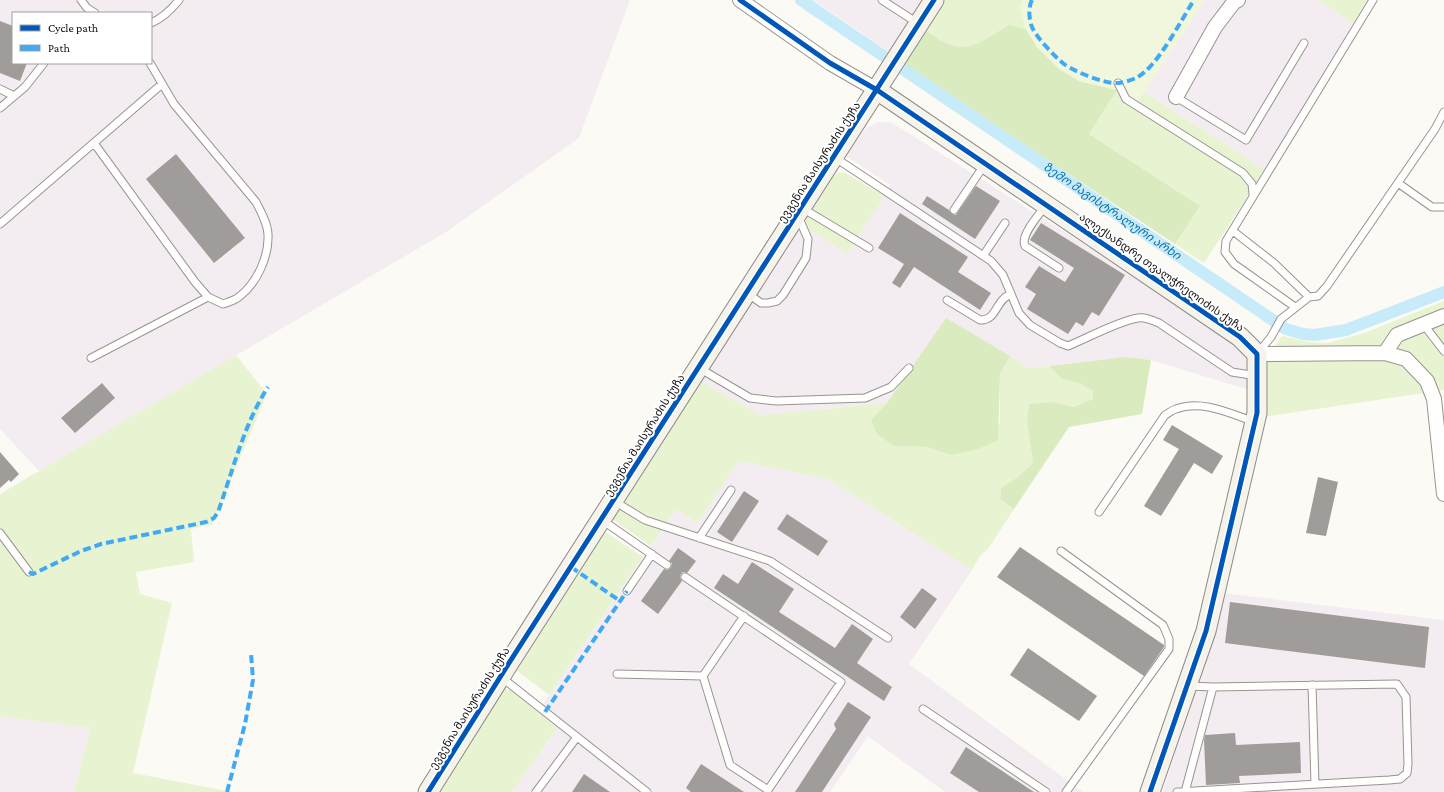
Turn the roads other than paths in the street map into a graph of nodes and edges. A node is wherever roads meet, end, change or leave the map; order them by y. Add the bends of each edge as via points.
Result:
1 (81, 0) edge
2 (179, 0) edge
3 (740, 0) edge
4 (882, 0) edge
5 (934, 0) edge
6 (1238, 0) edge
7 (1373, 0) edge
8 (893, 3) edge
9 (85, 10) edge
10 (152, 22) edge
11 (919, 24) junction
12 (1304, 42) dead end
13 (43, 64) edge
14 (151, 64) edge
15 (1118, 83) dead end
16 (162, 84) junction
17 (881, 84) junction
18 (0, 89) edge
19 (14, 96) junction
20 (1176, 97) joint
21 (0, 108) edge
22 (1444, 112) edge
23 (94, 143) junction
24 (834, 157) junction
25 (985, 164) junction
26 (1398, 184) junction
27 (1254, 194) junction
28 (1046, 205) junction
29 (1444, 207) edge
30 (954, 210) dead end
31 (800, 211) junction
32 (1005, 223) dead end
33 (0, 224) edge
34 (1232, 231) junction
35 (869, 248) dead end
36 (983, 256) junction
37 (1059, 268) dead end
38 (747, 293) junction
39 (1011, 294) junction
40 (208, 297) junction
41 (1309, 297) junction
42 (947, 300) dead end
43 (1295, 307) junction
44 (1444, 316) edge
45 (1424, 325) junction
46 (1444, 350) edge
47 (1257, 354) junction
48 (1385, 354) junction
49 (91, 358) dead end
50 (698, 368) junction
51 (909, 368) dead end
52 (1257, 376) junction
53 (1255, 422) junction
54 (731, 490) dead end
55 (1444, 494) edge
56 (614, 501) junction
57 (1099, 512) dead end
58 (602, 520) junction
59 (0, 533) edge
60 (699, 538) junction
61 (1061, 551) dead end
62 (652, 554) junction
63 (667, 565) dead end
64 (29, 572) dead end
65 (685, 577) dead end
66 (627, 591) dead end
67 (744, 616) junction
68 (888, 638) dead end
69 (617, 674) dead end
70 (500, 676) junction
71 (703, 676) junction
72 (1312, 685) junction
73 (1187, 686) junction
74 (1213, 687) junction
75 (923, 709) dead end
76 (577, 737) junction
77 (1315, 784) junction
78 (428, 792) edge
79 (536, 792) edge
80 (647, 792) edge
81 (1046, 792) edge
82 (1066, 792) edge
83 (1150, 792) edge
84 (1177, 792) edge
85 (1185, 792) edge

1 - 9 lane
2 - 10 lane via 168,12
3 - 17 street via 830,62
4 - 8 lane
5 - 11 street, ევგენია მაისურაძის ქუჩა
6 - 20 street via 1215,27
7 - 27 lane
8 - 11 lane
11 - 17 street, ევგენია მაისურაძის ქუჩა
12 - 20 lane via 1246,140
13 - 19 lane via 25,87
14 - 16 lane
15 - 27 lane via 1126,99 1243,173 1252,184
16 - 23 lane
16 - 40 lane via 174,104 256,202 268,234 267,250 252,285 240,297 223,304
17 - 24 street, ევგენია მაისურაძის ქუჩა
17 - 25 street, ალექსანდრე თვალჭრელიძის ქუჩა
18 - 19 lane
19 - 21 lane
22 - 26 lane via 1436,129
23 - 33 lane
23 - 40 lane
24 - 31 street, ევგენია მაისურაძის ქუჩა
24 - 36 lane
25 - 28 street, ალექსანდრე თვალჭრელიძის ქუჩა
25 - 30 lane
26 - 29 lane via 1432,207
26 - 41 lane via 1318,296
27 - 34 lane
28 - 37 lane via 1024,235 1023,242 1024,246
28 - 47 street, ალექსანდრე თვალჭრელიძის ქუჩა via 1240,337
31 - 35 lane
31 - 38 street, ევგენია მაისურაძის ქუჩა
31 - 38 lane via 808,239 806,258 783,295 777,301 761,303
32 - 36 lane
34 - 41 lane via 1274,263
34 - 43 lane via 1226,241 1225,252 1234,264
36 - 39 lane via 992,261
38 - 50 street, ევგენია მაისურაძის ქუჩა
39 - 42 lane via 1003,297 990,318 986,320 980,320
39 - 52 lane via 1019,313 1030,325 1068,346 1127,321 1149,319 1159,322 1232,372
40 - 49 lane
41 - 43 lane
43 - 47 lane via 1282,319
44 - 45 street
45 - 46 lane
45 - 48 street via 1397,335
47 - 48 street
47 - 52 street
48 - 55 street via 1406,359 1426,382 1434,399
50 - 51 lane via 750,398 776,401 865,398 891,387
50 - 56 street, ევგენია მაისურაძის ქუჩა
52 - 53 street
53 - 57 lane via 1218,409 1194,406 1176,409 1165,415
53 - 73 street via 1206,631
54 - 60 lane
56 - 58 street, ევგენია მაისურაძის ქუჩა
56 - 60 lane via 645,520
58 - 62 lane
58 - 70 street, ევგენია მაისურაძის ქუჩა
59 - 64 lane
60 - 68 lane via 770,561
61 - 82 lane via 1163,625 1169,639 1169,649
62 - 63 lane
62 - 66 lane
65 - 67 lane
67 - 71 lane
67 - 71 lane via 841,682 768,790 730,765
69 - 71 lane
70 - 76 lane
70 - 78 street, ევგენია მაისურაძის ქუჩა
72 - 74 lane
72 - 77 lane
72 - 77 lane via 1397,684 1406,697 1408,757 1407,773 1400,779
73 - 74 lane
73 - 83 street
74 - 85 lane
75 - 81 lane
76 - 79 lane
76 - 80 lane
77 - 85 lane
84 - 85 lane

